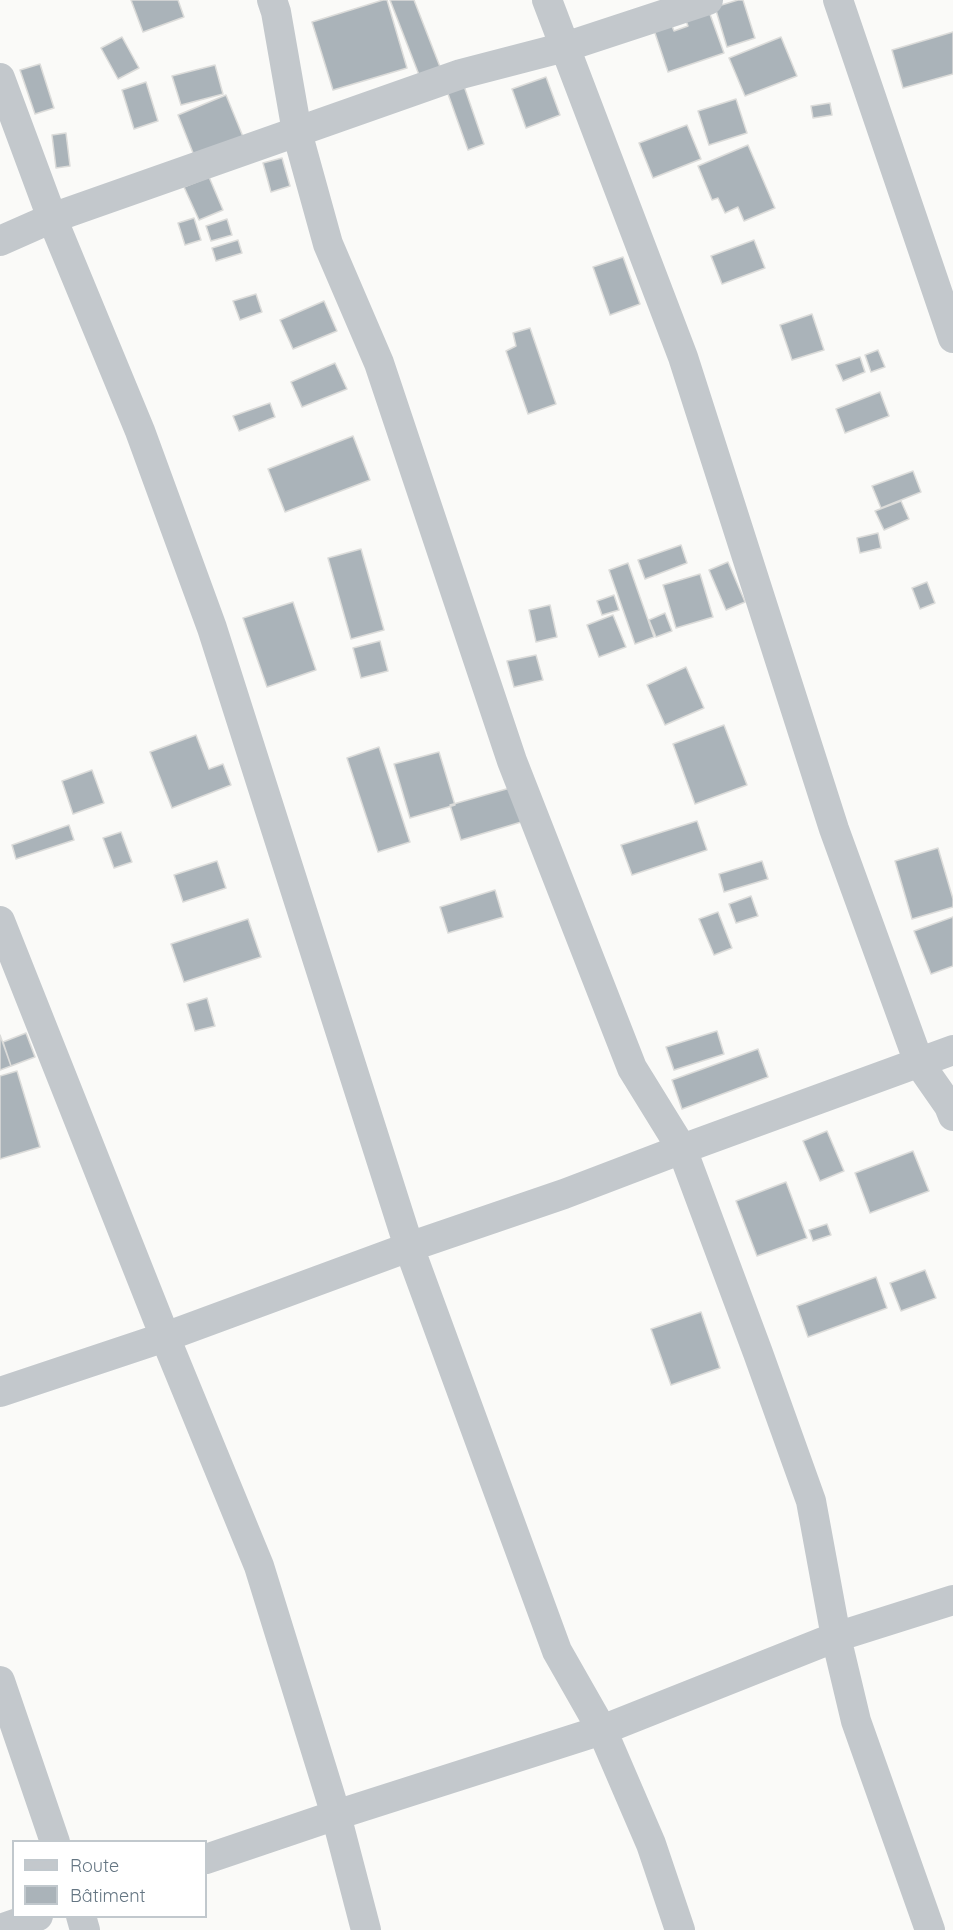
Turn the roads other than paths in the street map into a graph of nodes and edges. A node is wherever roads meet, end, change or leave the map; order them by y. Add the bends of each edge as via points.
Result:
1 (272, 0) edge
2 (547, 0) edge
3 (708, 0) edge
4 (838, 0) edge
5 (565, 47) junction
6 (0, 78) edge
7 (297, 132) junction
8 (52, 218) junction
9 (0, 241) edge
10 (953, 338) edge
11 (0, 921) edge
12 (953, 1050) edge
13 (919, 1063) junction
14 (953, 1116) edge
15 (682, 1149) junction
16 (409, 1247) junction
17 (165, 1337) junction
18 (0, 1392) edge
19 (953, 1600) edge
20 (836, 1637) junction
21 (0, 1681) edge
22 (602, 1730) junction
23 (336, 1815) junction
24 (54, 1840) edge
25 (207, 1859) edge
26 (35, 1918) edge
27 (0, 1929) edge
28 (366, 1930) edge
29 (680, 1930) edge
30 (930, 1930) edge

1 - 7 street
2 - 5 street
3 - 5 street
4 - 10 street
5 - 7 street via 461,74
5 - 13 street via 683,357 834,829
6 - 8 street
7 - 8 street
7 - 15 street via 328,244 378,363 512,761 632,1068
8 - 9 street
8 - 16 street via 140,431 212,628
11 - 17 street
12 - 13 street
13 - 14 street
13 - 15 street
15 - 16 street
15 - 20 street via 811,1501
16 - 17 street
16 - 22 street via 558,1651
17 - 18 street
17 - 23 street via 259,1566
19 - 20 street
20 - 22 street
20 - 30 street via 856,1721
21 - 24 street
22 - 23 street
22 - 29 street via 651,1844
23 - 25 street
23 - 28 street
26 - 27 street

